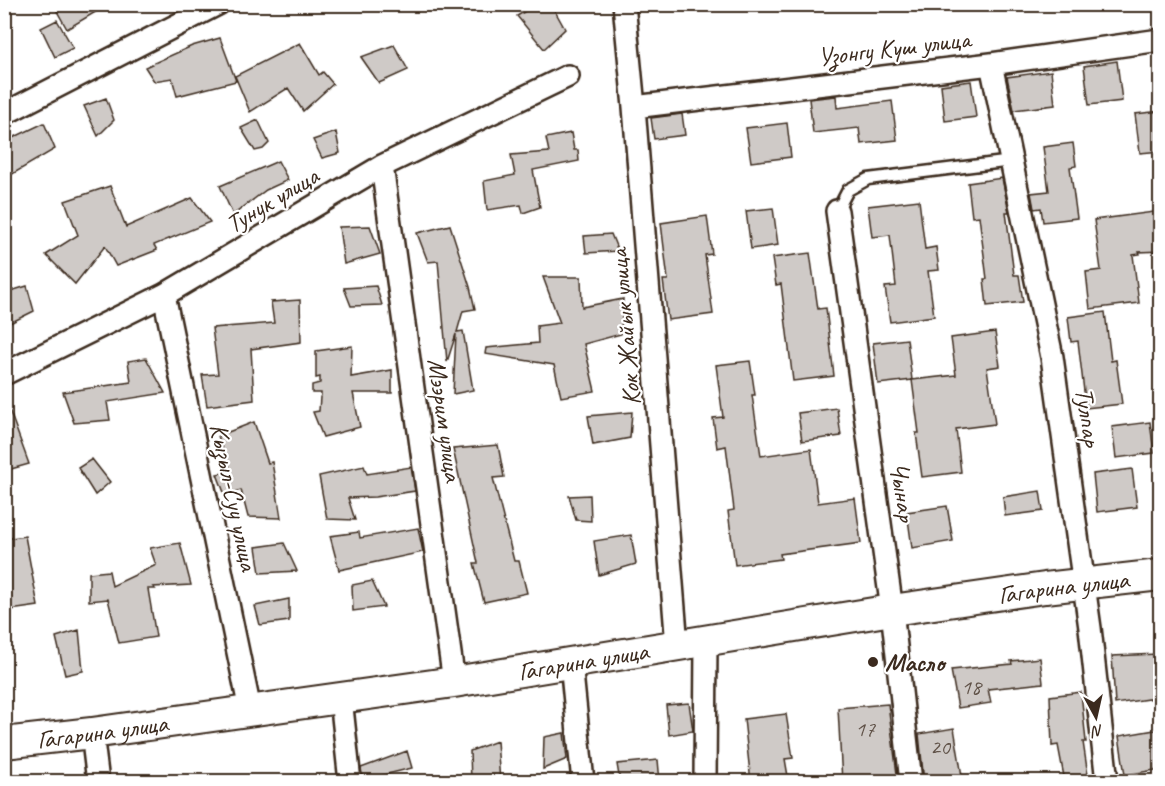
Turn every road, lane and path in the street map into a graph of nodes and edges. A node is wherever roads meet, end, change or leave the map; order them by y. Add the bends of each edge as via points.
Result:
1 (218, 4) edge
2 (624, 4) edge
3 (1161, 40) edge
4 (991, 64) junction
5 (568, 76) dead end
6 (634, 107) junction
7 (4, 114) edge
8 (1012, 161) junction
9 (382, 166) junction
10 (837, 211) joint
11 (164, 295) junction
12 (4, 374) edge
13 (1161, 575) edge
14 (1084, 584) junction
15 (892, 609) junction
16 (692, 644) junction
17 (571, 663) junction
18 (454, 682) junction
19 (341, 698) junction
20 (250, 710) junction
21 (92, 733) junction
22 (4, 743) edge
23 (98, 782) edge
24 (350, 782) edge
25 (583, 782) edge
26 (705, 782) edge
27 (911, 782) edge
28 (1107, 782) edge

1 - 7 street
2 - 6 street, Кок Жайык улица
3 - 4 street, Узонгу Куш улица
4 - 6 street, Узонгу Куш улица
4 - 8 street, Тулпар
5 - 9 street, Тунук улица
6 - 16 street, Кок Жайык улица
8 - 10 lane via 868,179 848,190
8 - 14 street, Тулпар via 1052,357
9 - 11 street, Тунук улица
9 - 18 street, Мээрим улица
10 - 15 street, Чынар
11 - 12 street, Тунук улица
11 - 20 street, Кызыл-Суу улица
13 - 14 main road, Гагарина улица
14 - 15 main road, Гагарина улица
14 - 28 street, Тулпар
15 - 16 main road, Гагарина улица
15 - 27 street, Чынар
16 - 17 main road, Гагарина улица
16 - 26 street, Кок Жайык улица
17 - 18 main road, Гагарина улица
17 - 25 street
18 - 19 main road, Гагарина улица
19 - 20 main road, Гагарина улица
19 - 24 street
20 - 21 main road, Гагарина улица
21 - 22 main road, Гагарина улица
21 - 23 street

